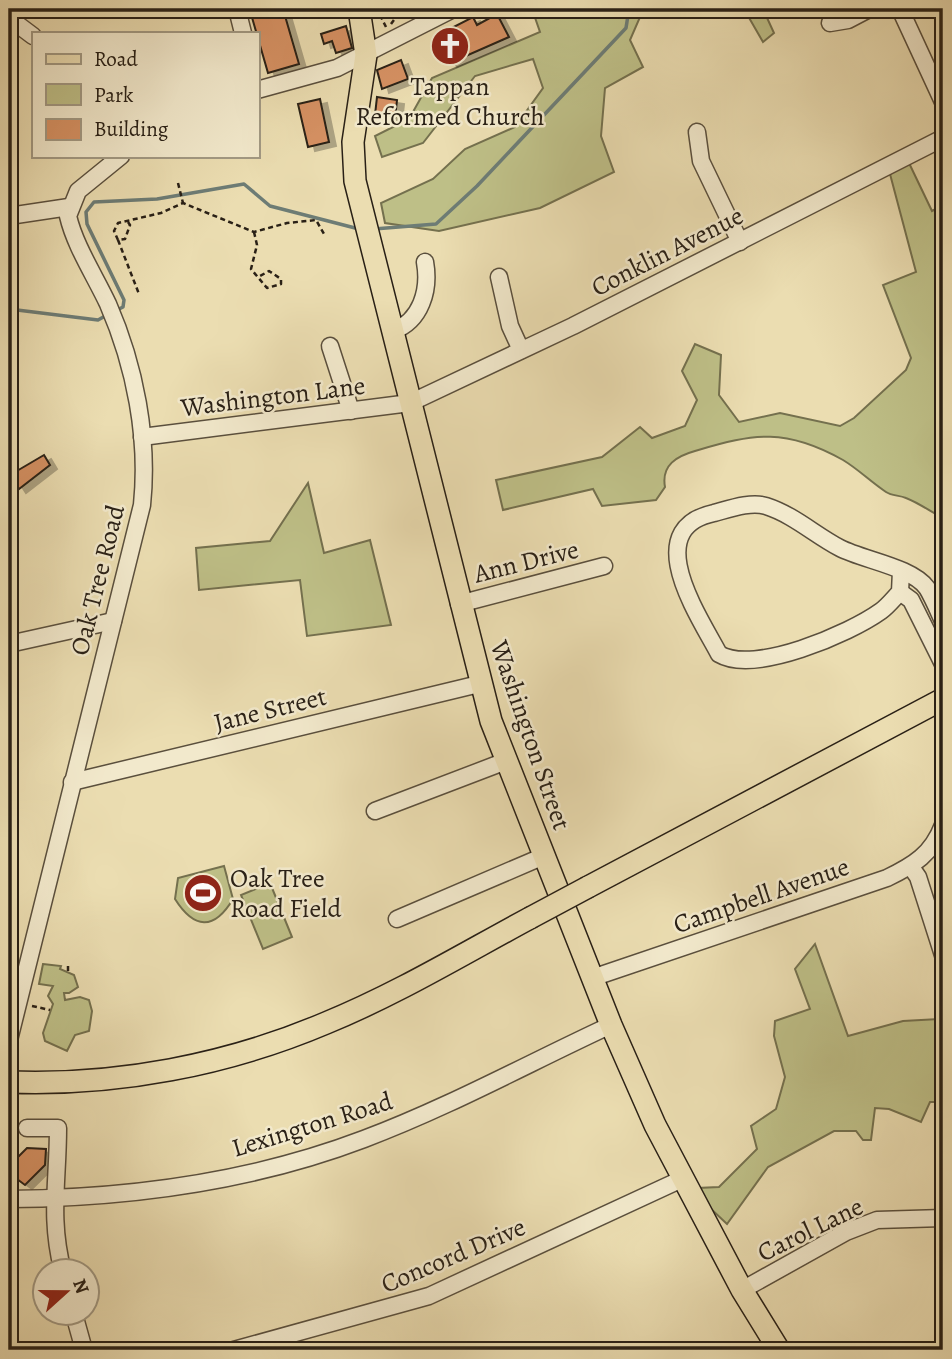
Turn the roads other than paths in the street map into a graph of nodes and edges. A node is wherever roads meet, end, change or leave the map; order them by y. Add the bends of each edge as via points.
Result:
1 (237, 9) edge
2 (453, 9) edge
3 (870, 9) edge
4 (900, 9) edge
5 (369, 12) edge
6 (9, 18) edge
7 (830, 23) dead end
8 (243, 32) edge
9 (32, 35) edge
10 (366, 55) junction
11 (259, 89) edge
12 (941, 91) edge
13 (697, 132) dead end
14 (943, 138) edge
15 (119, 158) edge
16 (69, 207) junction
17 (9, 216) edge
18 (740, 242) junction
19 (425, 262) dead end
20 (499, 277) dead end
21 (393, 331) junction
22 (330, 346) dead end
23 (521, 350) junction
24 (410, 402) junction
25 (351, 411) junction
26 (142, 437) junction
27 (604, 566) dead end
28 (901, 571) junction
29 (900, 592) junction
30 (459, 604) junction
31 (113, 621) junction
32 (943, 621) edge
33 (9, 644) edge
34 (943, 664) edge
35 (479, 684) junction
36 (943, 699) edge
37 (506, 761) junction
38 (72, 782) junction
39 (375, 811) dead end
40 (943, 825) edge
41 (940, 844) edge
42 (544, 856) junction
43 (911, 867) junction
44 (397, 919) dead end
45 (943, 955) edge
46 (592, 978) junction
47 (611, 1025) junction
48 (9, 1040) edge
49 (9, 1082) edge
50 (27, 1128) dead end
51 (682, 1179) junction
52 (9, 1199) edge
53 (53, 1199) junction
54 (943, 1218) edge
55 (60, 1258) edge
56 (742, 1290) junction
57 (78, 1328) edge
58 (85, 1350) edge
59 (234, 1350) edge
60 (779, 1350) edge

1 - 8 street
2 - 10 street
3 - 7 street
4 - 12 street
5 - 10 main road, Washington Street
6 - 9 street
10 - 11 street via 337,68
10 - 21 main road, Washington Street via 354,142 355,180
13 - 18 street via 701,161
14 - 18 street, Conklin Avenue
15 - 16 street via 78,191
16 - 17 street
16 - 26 street, Oak Tree Road via 70,224 118,327
18 - 23 street, Conklin Avenue
19 - 21 street via 428,277 418,313 407,326
20 - 23 street via 510,326
21 - 24 main road, Washington Street
22 - 25 street
23 - 24 street, Conklin Avenue
24 - 25 street, Washington Lane
24 - 30 main road, Washington Street
25 - 26 street, Washington Lane
26 - 31 street, Oak Tree Road via 142,505
27 - 30 street, Ann Drive
28 - 29 street
28 - 29 street via 841,548 763,505 704,515 687,526 677,546 683,585 719,654 730,661 795,650 841,632 881,611
28 - 32 street via 925,586
29 - 34 street via 911,600
30 - 35 main road, Washington Street
31 - 33 street
31 - 38 street, Oak Tree Road
35 - 37 main road, Washington Street
35 - 38 street, Jane Street
36 - 49 main road, bridge via 367,1004 261,1047 194,1065 126,1077
37 - 39 street
37 - 42 main road, Washington Street
38 - 48 street, Oak Tree Road
40 - 41 street, Campbell Avenue
41 - 43 street, Campbell Avenue
42 - 44 street
42 - 46 main road, Washington Street
43 - 45 street
43 - 46 street, Campbell Avenue
46 - 47 main road, Washington Street
47 - 51 main road, Washington Street
47 - 53 street, Lexington Road via 363,1140 163,1189
50 - 53 street via 58,1128 58,1186
51 - 56 main road, Washington Street
51 - 59 street, Concord Drive via 429,1296
52 - 53 street, Lexington Road
53 - 55 street
54 - 56 street, Carol Lane via 877,1220 846,1232
56 - 60 main road, Washington Street
57 - 58 street

